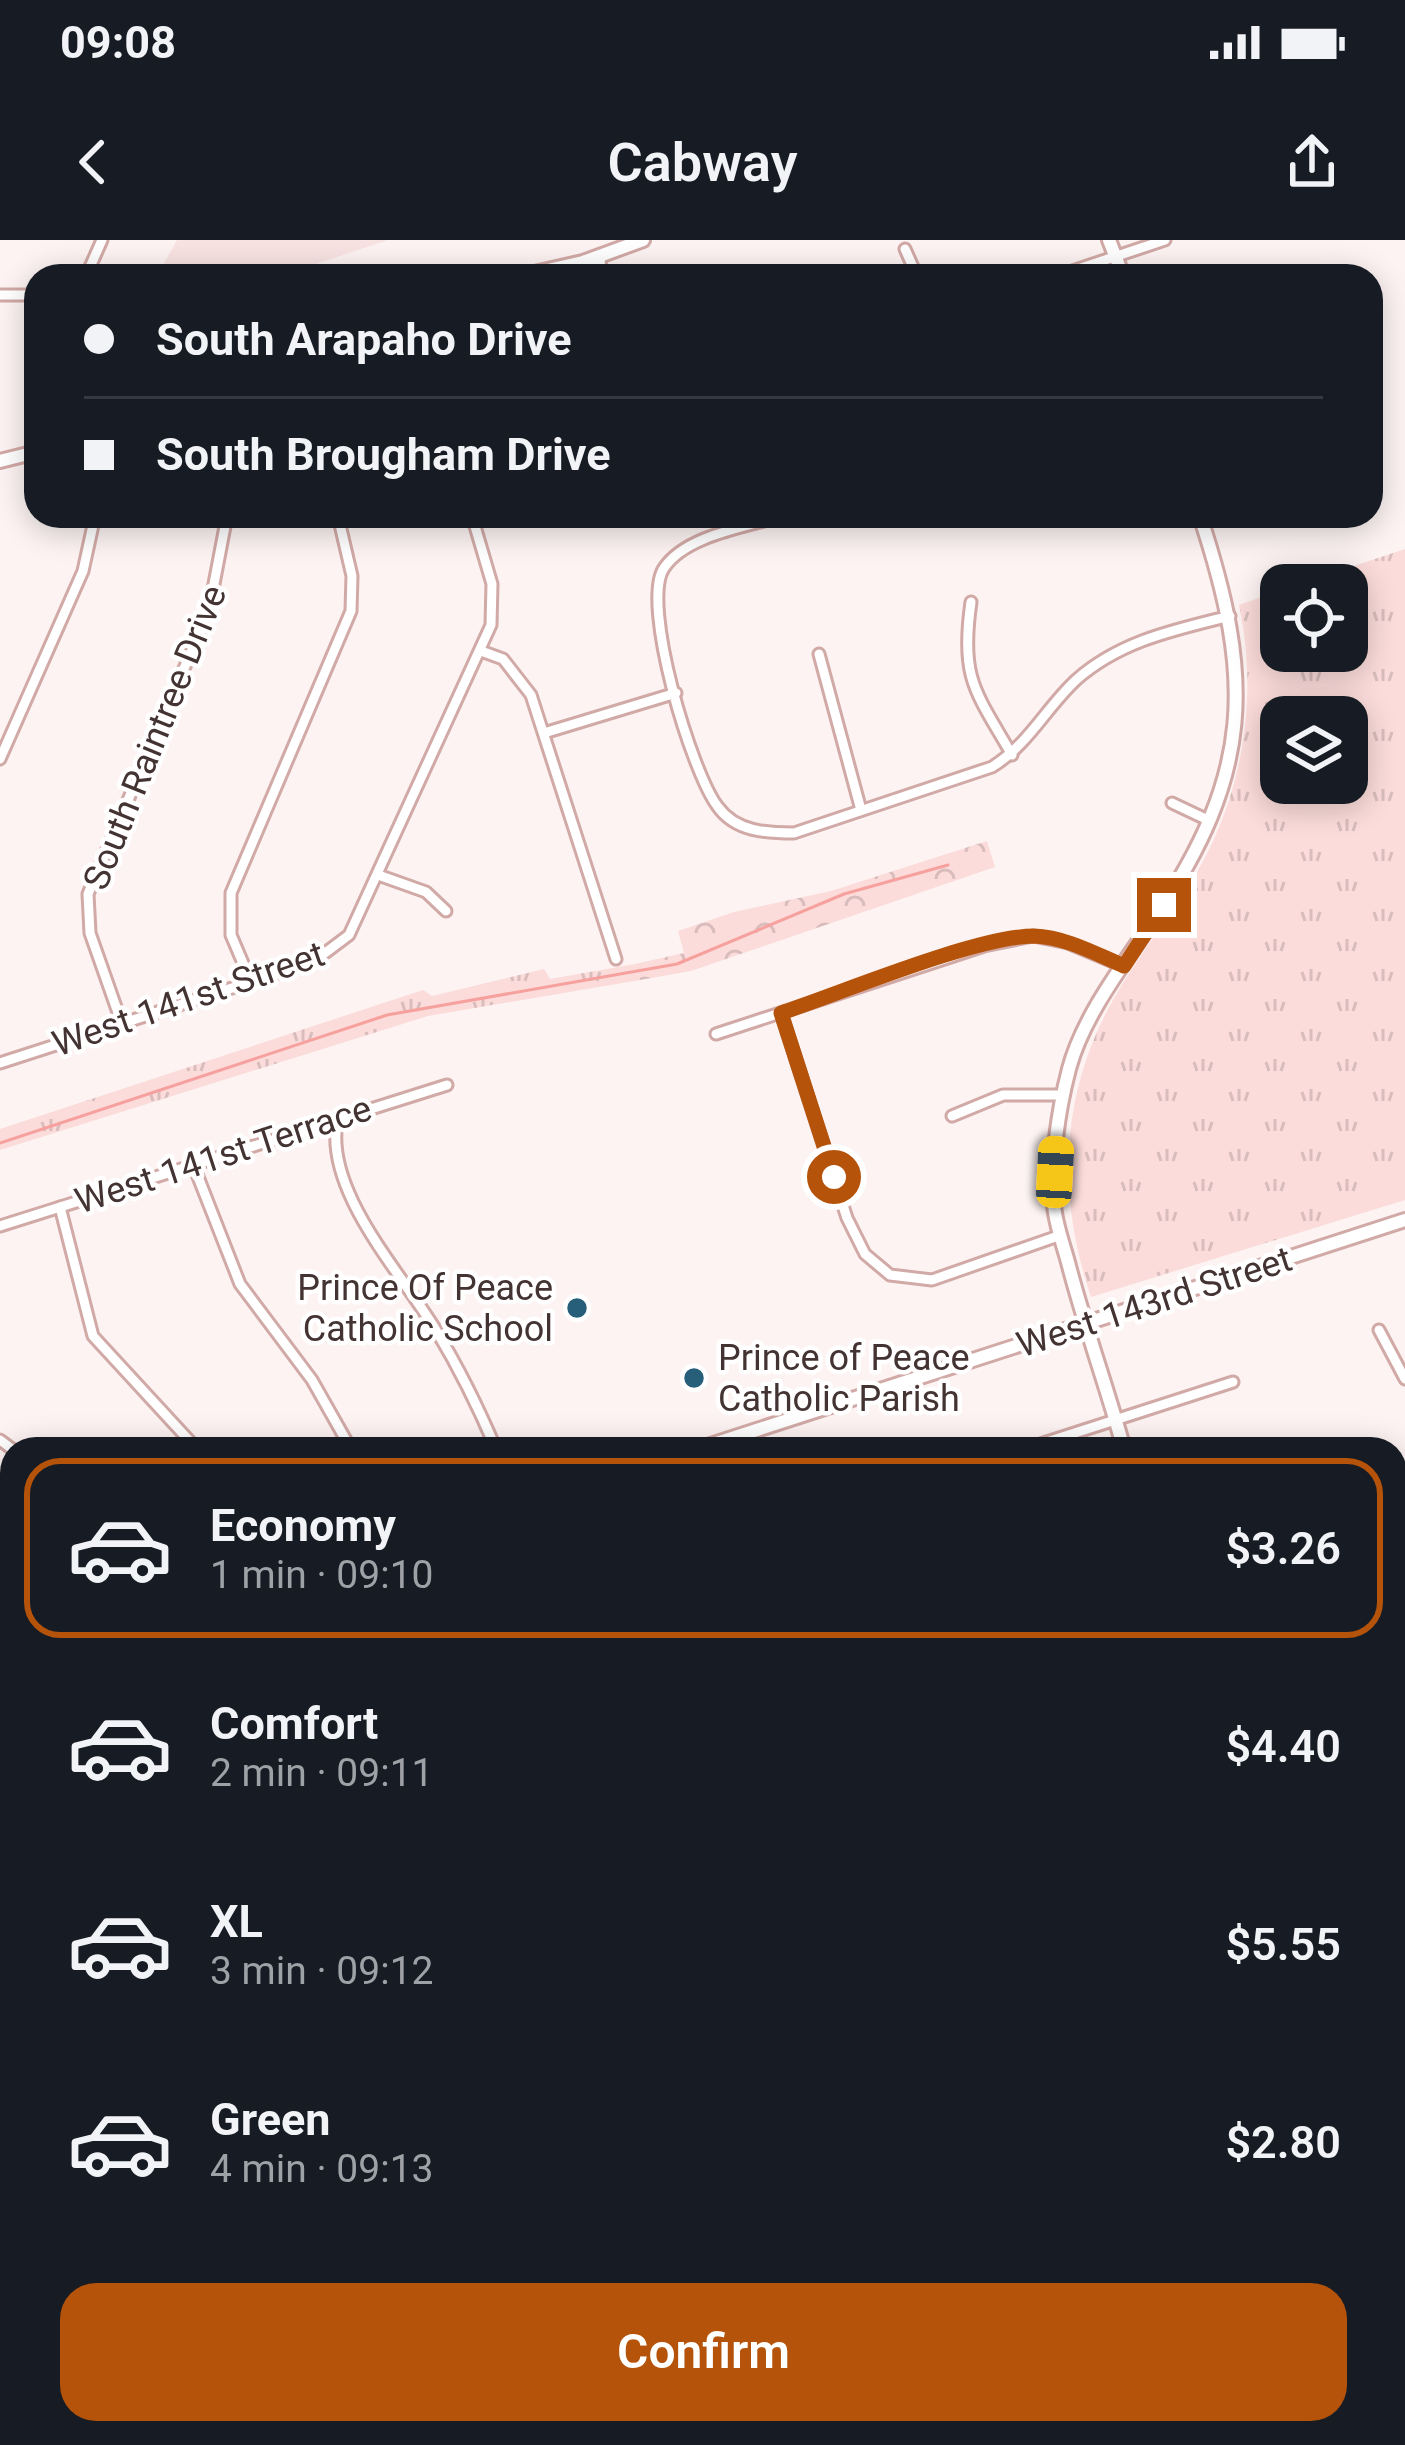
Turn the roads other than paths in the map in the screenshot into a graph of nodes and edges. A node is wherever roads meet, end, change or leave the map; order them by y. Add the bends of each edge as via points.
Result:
1 (598, 240) edge
2 (643, 240) edge
3 (1109, 240) edge
4 (1165, 240) edge
5 (905, 249) dead end
6 (599, 256) junction
7 (1116, 257) junction
8 (567, 264) edge
9 (600, 264) edge
10 (912, 264) edge
11 (1094, 264) edge
12 (1119, 264) edge
13 (92, 528) edge
14 (226, 528) edge
15 (341, 528) edge
16 (475, 528) edge
17 (745, 528) edge
18 (1204, 528) edge
19 (971, 602) dead end
20 (1230, 616) junction
21 (481, 651) junction
22 (819, 655) dead end
23 (676, 693) junction
24 (544, 733) junction
25 (1012, 755) junction
26 (0, 759) edge
27 (1172, 802) dead end
28 (861, 810) junction
29 (1210, 821) junction
30 (381, 876) junction
31 (446, 911) dead end
32 (616, 959) dead end
33 (1124, 966) junction
34 (250, 982) junction
35 (781, 1013) junction
36 (122, 1024) junction
37 (716, 1034) dead end
38 (0, 1064) edge
39 (446, 1084) dead end
40 (1064, 1095) junction
41 (952, 1116) dead end
42 (338, 1117) junction
43 (194, 1164) junction
44 (60, 1207) junction
45 (1405, 1220) edge
46 (0, 1226) edge
47 (1061, 1235) junction
48 (1086, 1324) junction
49 (1379, 1330) dead end
50 (1405, 1378) edge
51 (1233, 1382) dead end
52 (1116, 1420) junction
53 (186, 1437) edge
54 (344, 1437) edge
55 (490, 1437) edge
56 (735, 1437) edge
57 (1063, 1437) edge
58 (1121, 1437) edge

1 - 6 street
2 - 6 street
3 - 7 street
4 - 7 street
5 - 10 street
6 - 8 street
6 - 9 street
7 - 11 street
7 - 12 street
13 - 26 street via 83,571
14 - 36 street, South Raintree Drive via 209,610 88,894 90,932
15 - 34 street via 351,611 231,892 231,935
16 - 21 street, West 141st Street via 494,594
17 - 23 street via 688,547 664,568 653,599
18 - 20 street
19 - 25 street via 964,651 971,685
20 - 25 street via 1116,651 1075,682
20 - 29 street via 1236,728
21 - 24 street via 520,676
21 - 30 street, West 141st Street
22 - 28 street
23 - 24 street
23 - 28 street via 718,807 737,824 781,833
24 - 32 street
25 - 28 street
27 - 29 street
29 - 33 street
30 - 31 street via 426,892
30 - 34 street, West 141st Street via 338,946
33 - 35 street via 1033,936
33 - 40 street via 1070,1064
34 - 36 street, West 141st Street
35 - 37 street
35 - 47 street via 847,1218 865,1254 890,1275 932,1280
36 - 38 street, West 141st Street
39 - 42 street, West 141st Terrace
40 - 41 street via 1028,1092
40 - 47 street via 1054,1207
42 - 43 street, West 141st Terrace
42 - 55 street via 333,1138 362,1219 434,1327
43 - 44 street, West 141st Terrace
43 - 54 street via 239,1284
44 - 46 street, West 141st Terrace
44 - 53 street via 93,1336
45 - 48 street, West 143rd Street
47 - 48 street
48 - 52 street
48 - 56 street, West 143rd Street
49 - 50 street
51 - 52 street
52 - 57 street
52 - 58 street

